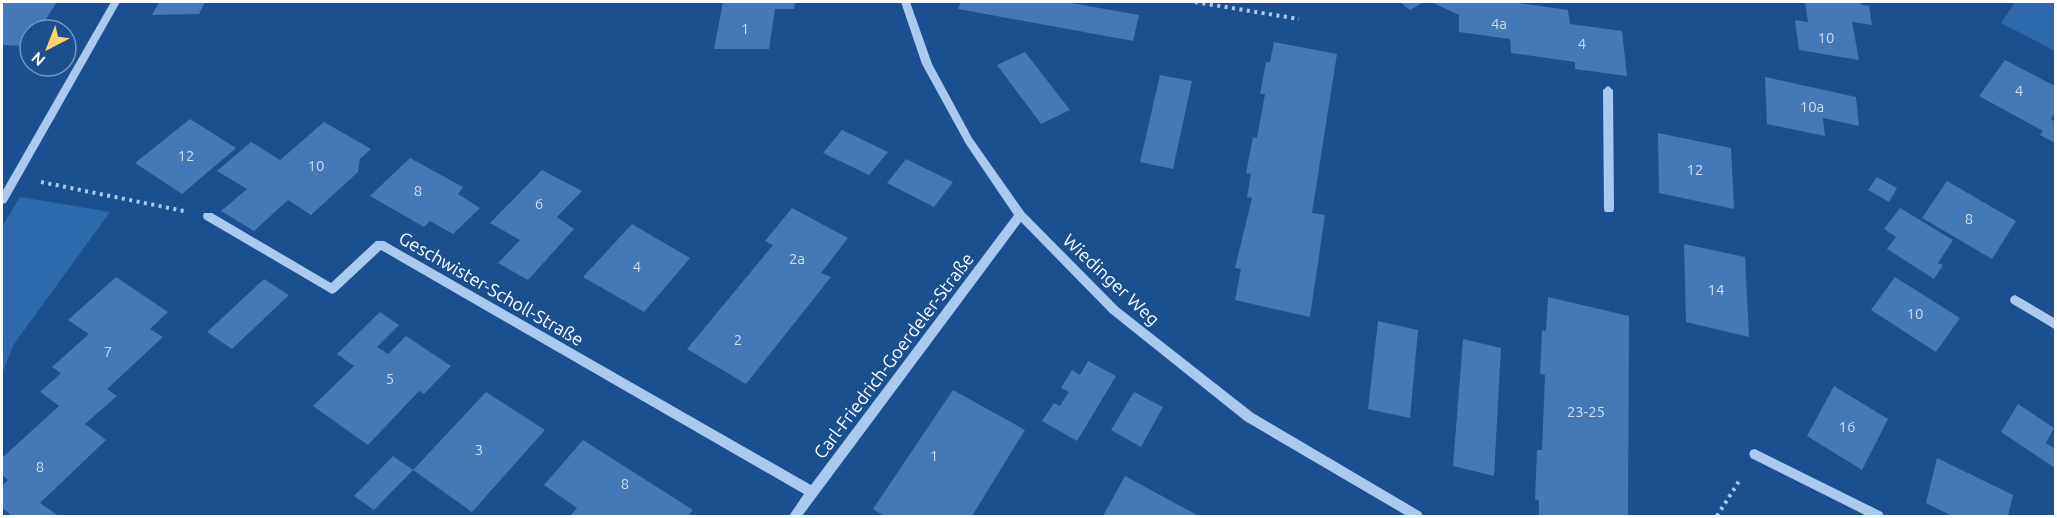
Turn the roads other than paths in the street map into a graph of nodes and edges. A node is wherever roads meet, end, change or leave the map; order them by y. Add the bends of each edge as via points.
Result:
1 (115, 2) edge
2 (906, 2) edge
3 (1608, 90) dead end
4 (2, 200) edge
5 (1610, 209) dead end
6 (1020, 215) junction
7 (208, 216) road end
8 (2015, 300) dead end
9 (2055, 325) edge
10 (1755, 454) road end
11 (812, 492) junction
12 (795, 516) edge
13 (1417, 516) edge
14 (1878, 516) edge

1 - 4 street
2 - 6 street, Wiedinger Weg via 933,74 969,141
3 - 5 street
6 - 11 street, Carl-Friedrich-Goerdeler-Straße
6 - 13 street, Wiedinger Weg via 1114,310 1250,417
7 - 11 street, Geschwister-Scholl-Straße via 332,289 380,244
8 - 9 street
10 - 14 street
11 - 12 street, Carl-Friedrich-Goerdeler-Straße

